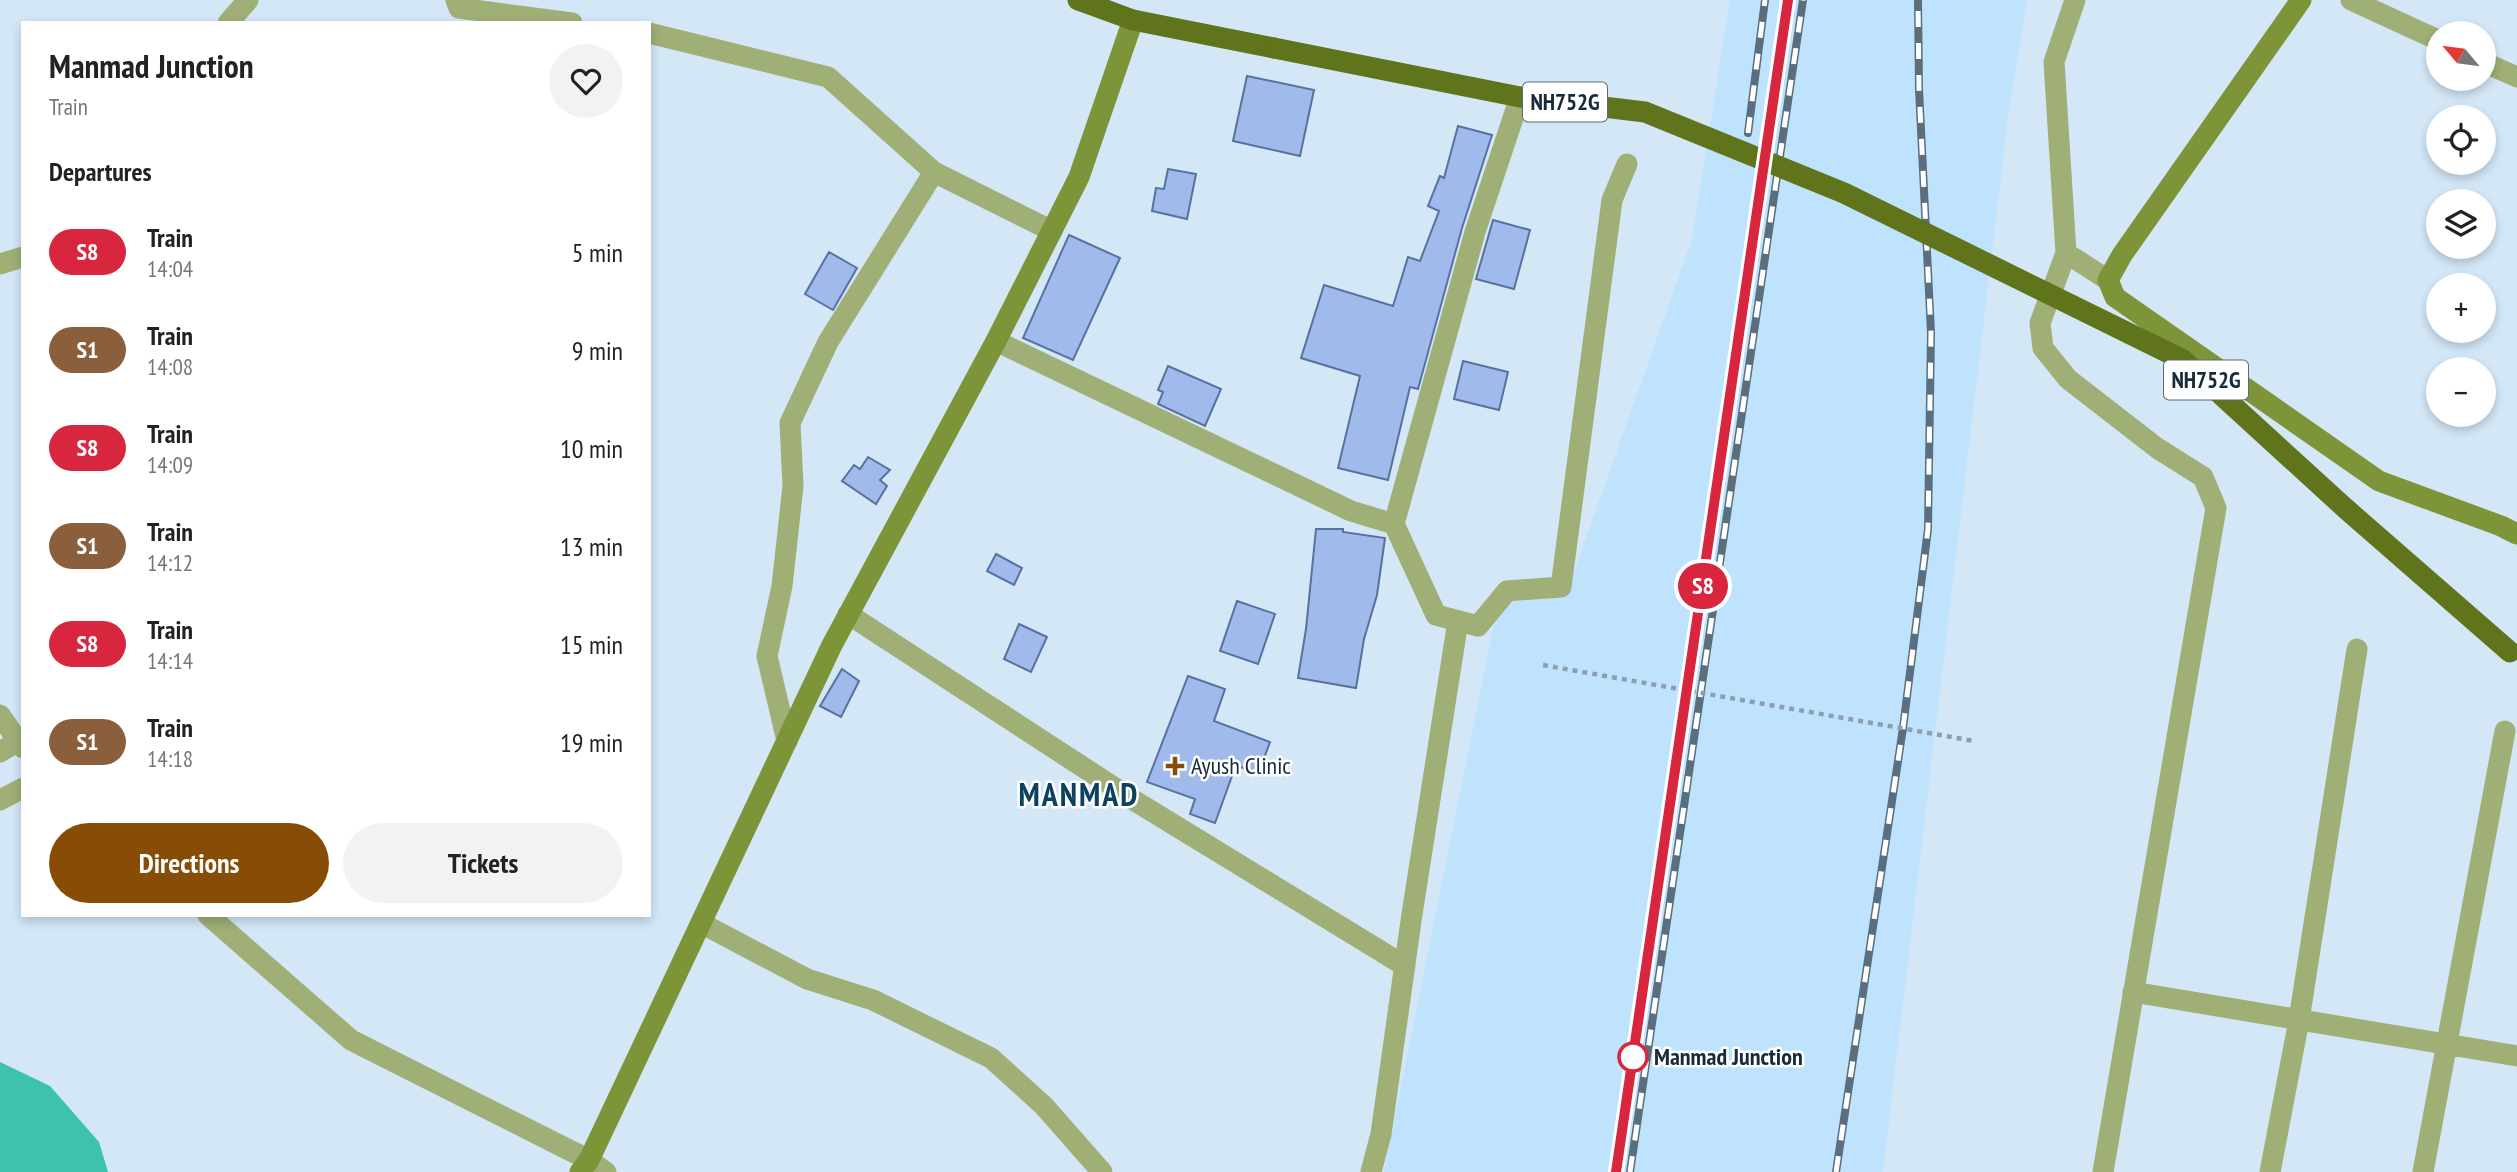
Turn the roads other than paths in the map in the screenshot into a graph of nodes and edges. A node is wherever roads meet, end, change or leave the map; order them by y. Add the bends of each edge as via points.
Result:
1 (248, 0) edge
2 (439, 0) edge
3 (1078, 0) edge
4 (2076, 0) edge
5 (2301, 0) edge
6 (2351, 0) edge
7 (456, 10) edge
8 (1133, 20) junction
9 (230, 21) edge
10 (554, 21) edge
11 (651, 33) edge
12 (2426, 34) edge
13 (2496, 68) edge
14 (2517, 77) edge
15 (1520, 97) junction
16 (1627, 164) dead end
17 (934, 172) junction
18 (1052, 231) junction
19 (2066, 253) junction
20 (21, 258) edge
21 (0, 264) edge
22 (2108, 280) junction
23 (996, 341) junction
24 (1394, 524) junction
25 (2517, 534) edge
26 (848, 614) junction
27 (1458, 621) junction
28 (2357, 649) dead end
29 (2513, 654) edge
30 (0, 715) edge
31 (2505, 732) dead end
32 (787, 741) junction
33 (14, 747) edge
34 (21, 789) edge
35 (0, 800) edge
36 (210, 917) edge
37 (701, 923) junction
38 (1405, 966) junction
39 (2133, 992) junction
40 (2299, 1020) junction
41 (2446, 1044) junction
42 (2517, 1056) edge
43 (592, 1168) edge
44 (1102, 1172) edge
45 (1371, 1172) edge
46 (2103, 1172) edge
47 (2270, 1172) edge
48 (2423, 1172) edge

1 - 9 street
2 - 7 street
3 - 8 highway, NH752G
4 - 19 street via 2054,62
5 - 22 main road
6 - 12 street
7 - 10 street
8 - 15 highway, NH752G, bridge
8 - 18 main road via 1079,177
11 - 17 street via 828,77
13 - 14 street
15 - 24 street via 1475,232
15 - 29 highway, NH752G, bridge via 1657,117 1844,193 2183,360
16 - 27 street via 1612,200 1561,587 1507,591 1479,626
17 - 18 street
17 - 32 street via 828,342 790,423 793,486 782,586 767,656
18 - 23 main road
19 - 22 street
19 - 39 street via 2040,323 2043,348 2068,379 2157,448 2203,477 2216,508
20 - 21 street
22 - 25 main road via 2115,297 2379,481
23 - 24 street via 1351,511
23 - 26 main road
24 - 27 street via 1436,615
26 - 32 main road
26 - 38 street via 1135,801
27 - 38 street
28 - 40 street
30 - 33 street
31 - 41 street
32 - 37 main road
34 - 35 street
36 - 43 street via 351,1040
37 - 43 main road
37 - 44 street via 807,979 873,1000 991,1058 1044,1106
38 - 45 street via 1381,1134
39 - 40 street
39 - 46 street
40 - 41 street
40 - 47 street
41 - 42 street
41 - 48 street

